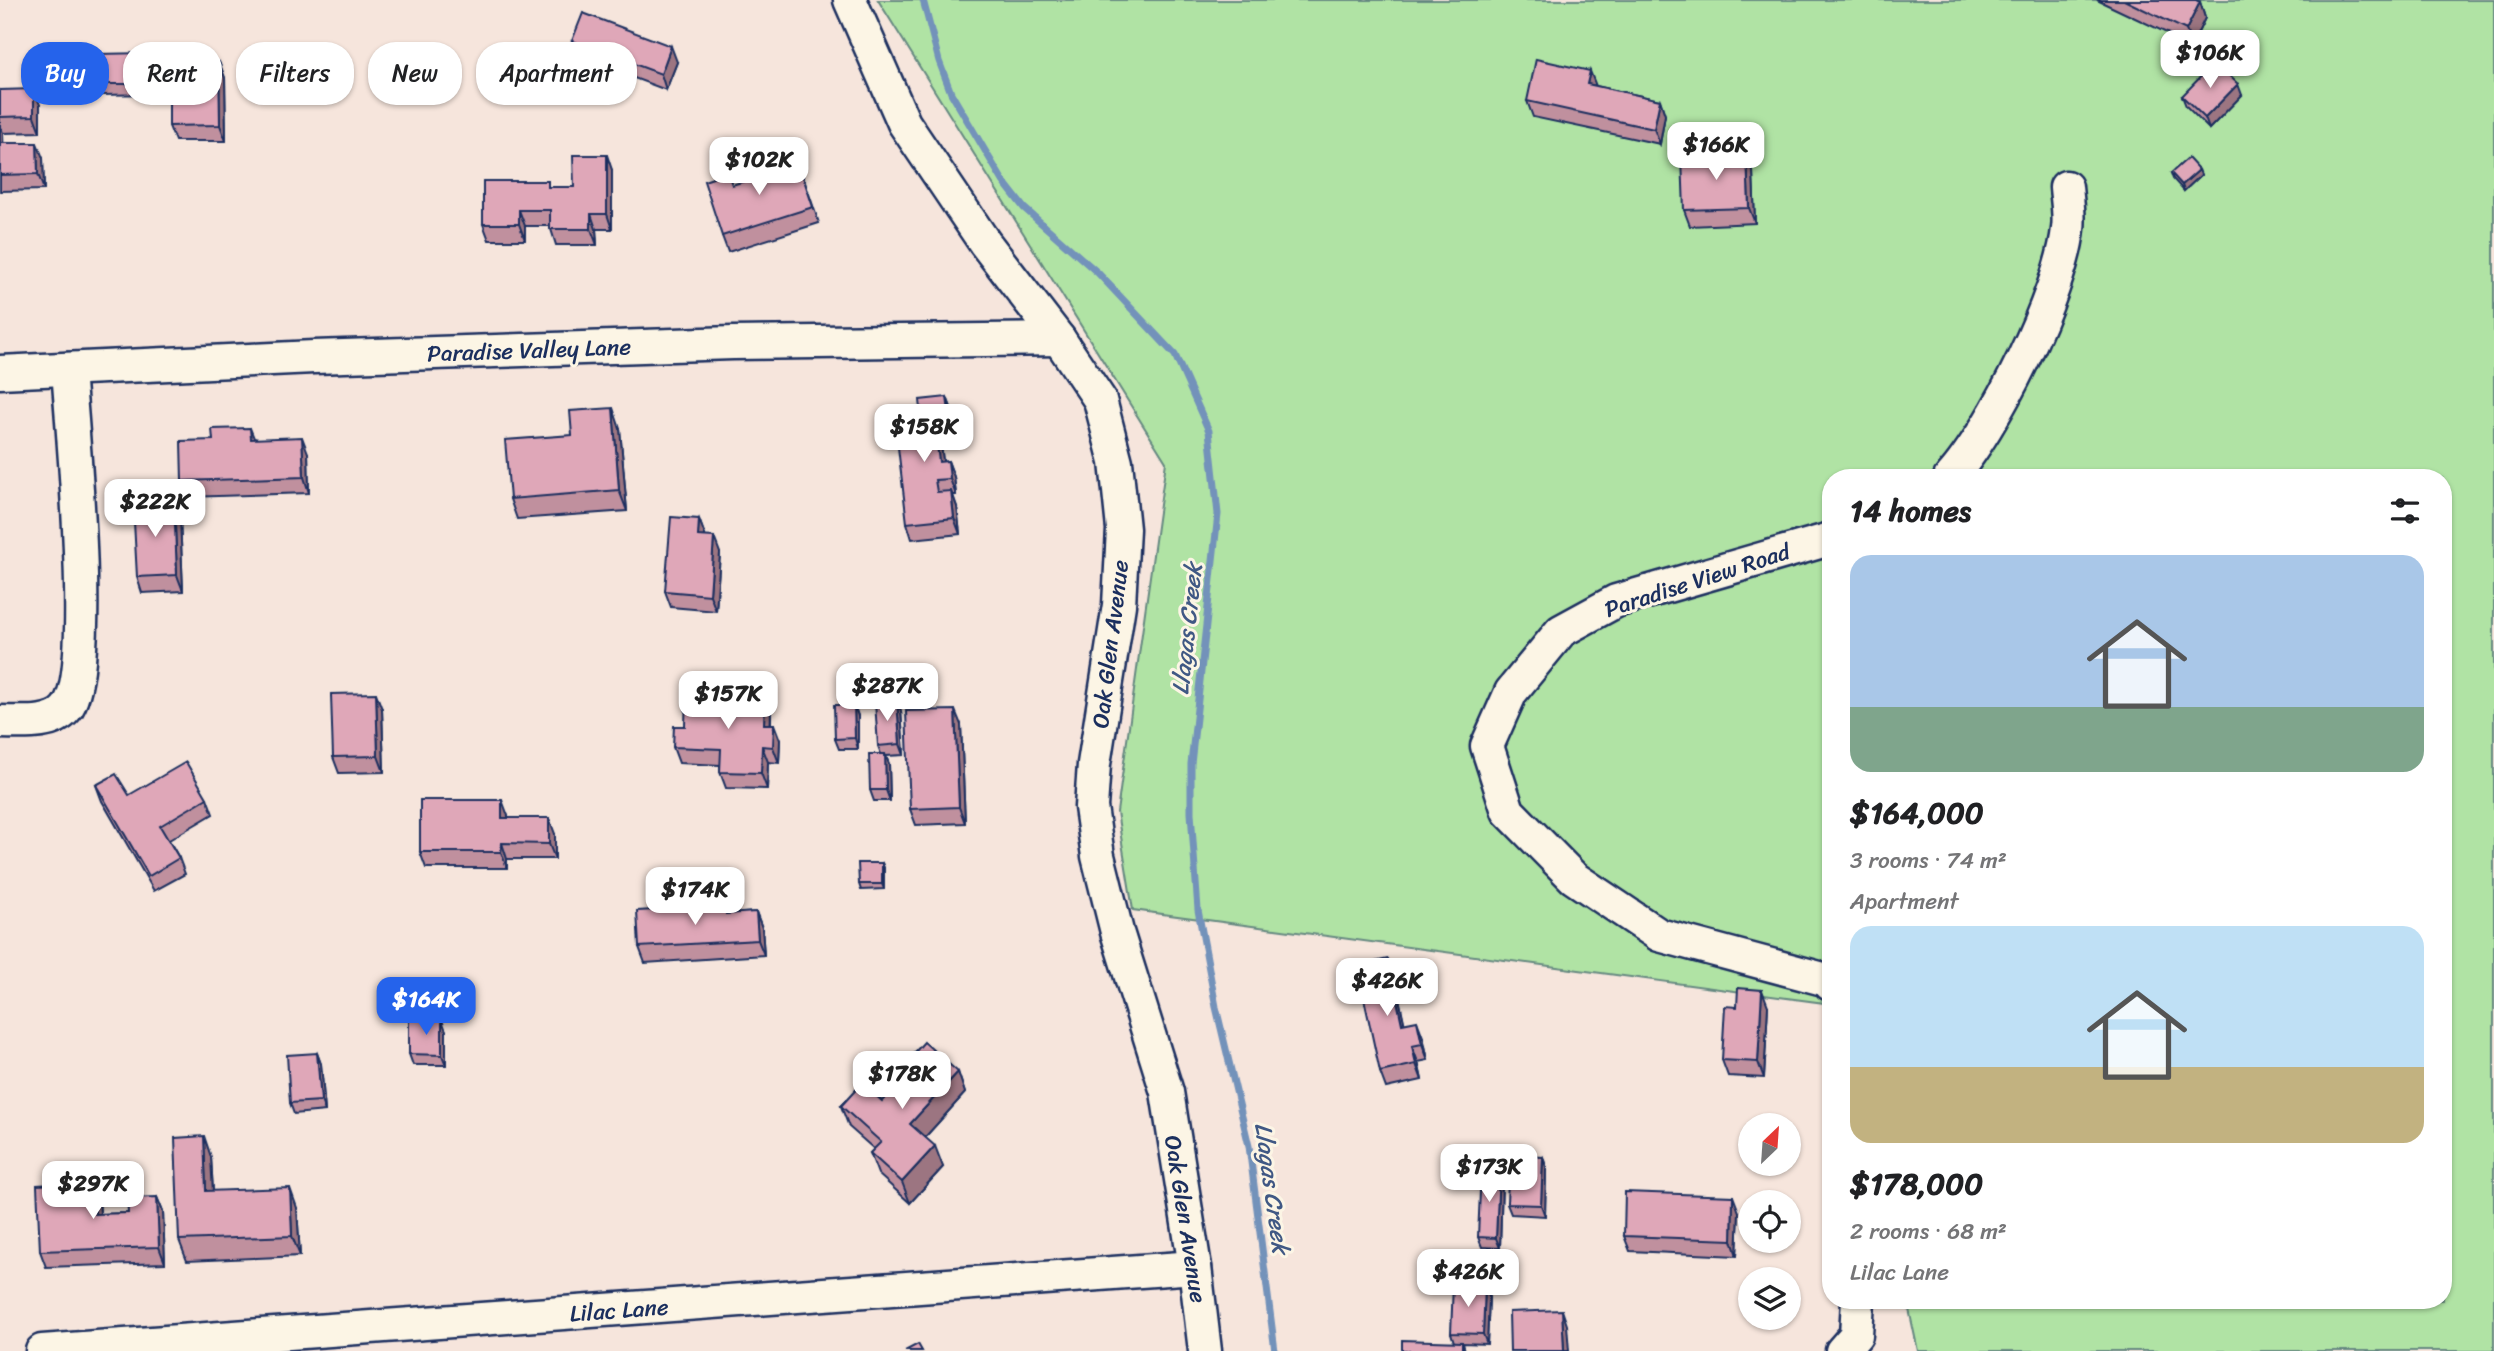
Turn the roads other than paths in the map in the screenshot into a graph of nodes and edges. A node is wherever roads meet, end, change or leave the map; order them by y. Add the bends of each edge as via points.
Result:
1 (850, 0) edge
2 (2066, 187) dead end
3 (1059, 339) junction
4 (68, 369) junction
5 (0, 372) edge
6 (1958, 469) edge
7 (1822, 541) edge
8 (0, 722) edge
9 (1822, 979) edge
10 (1195, 1267) junction
11 (1857, 1309) edge
12 (42, 1351) edge
13 (1205, 1351) edge
14 (1842, 1351) edge

1 - 3 street, Oak Glen Avenue via 904,123 985,243
2 - 6 street via 2068,229 2048,304 2027,352
3 - 4 street, Paradise Valley Lane via 719,343
3 - 10 street, Oak Glen Avenue via 1100,400 1116,462 1123,529 1119,605 1091,807 1117,932 1167,1092
4 - 5 street, Paradise Valley Lane
4 - 8 street via 83,629 75,696 64,712 38,722
7 - 9 street, Paradise View Road via 1616,601 1561,631 1511,692 1487,746 1508,811 1574,878 1659,935
10 - 12 street, Lilac Lane
10 - 13 street, Oak Glen Avenue
11 - 14 street via 1856,1335

